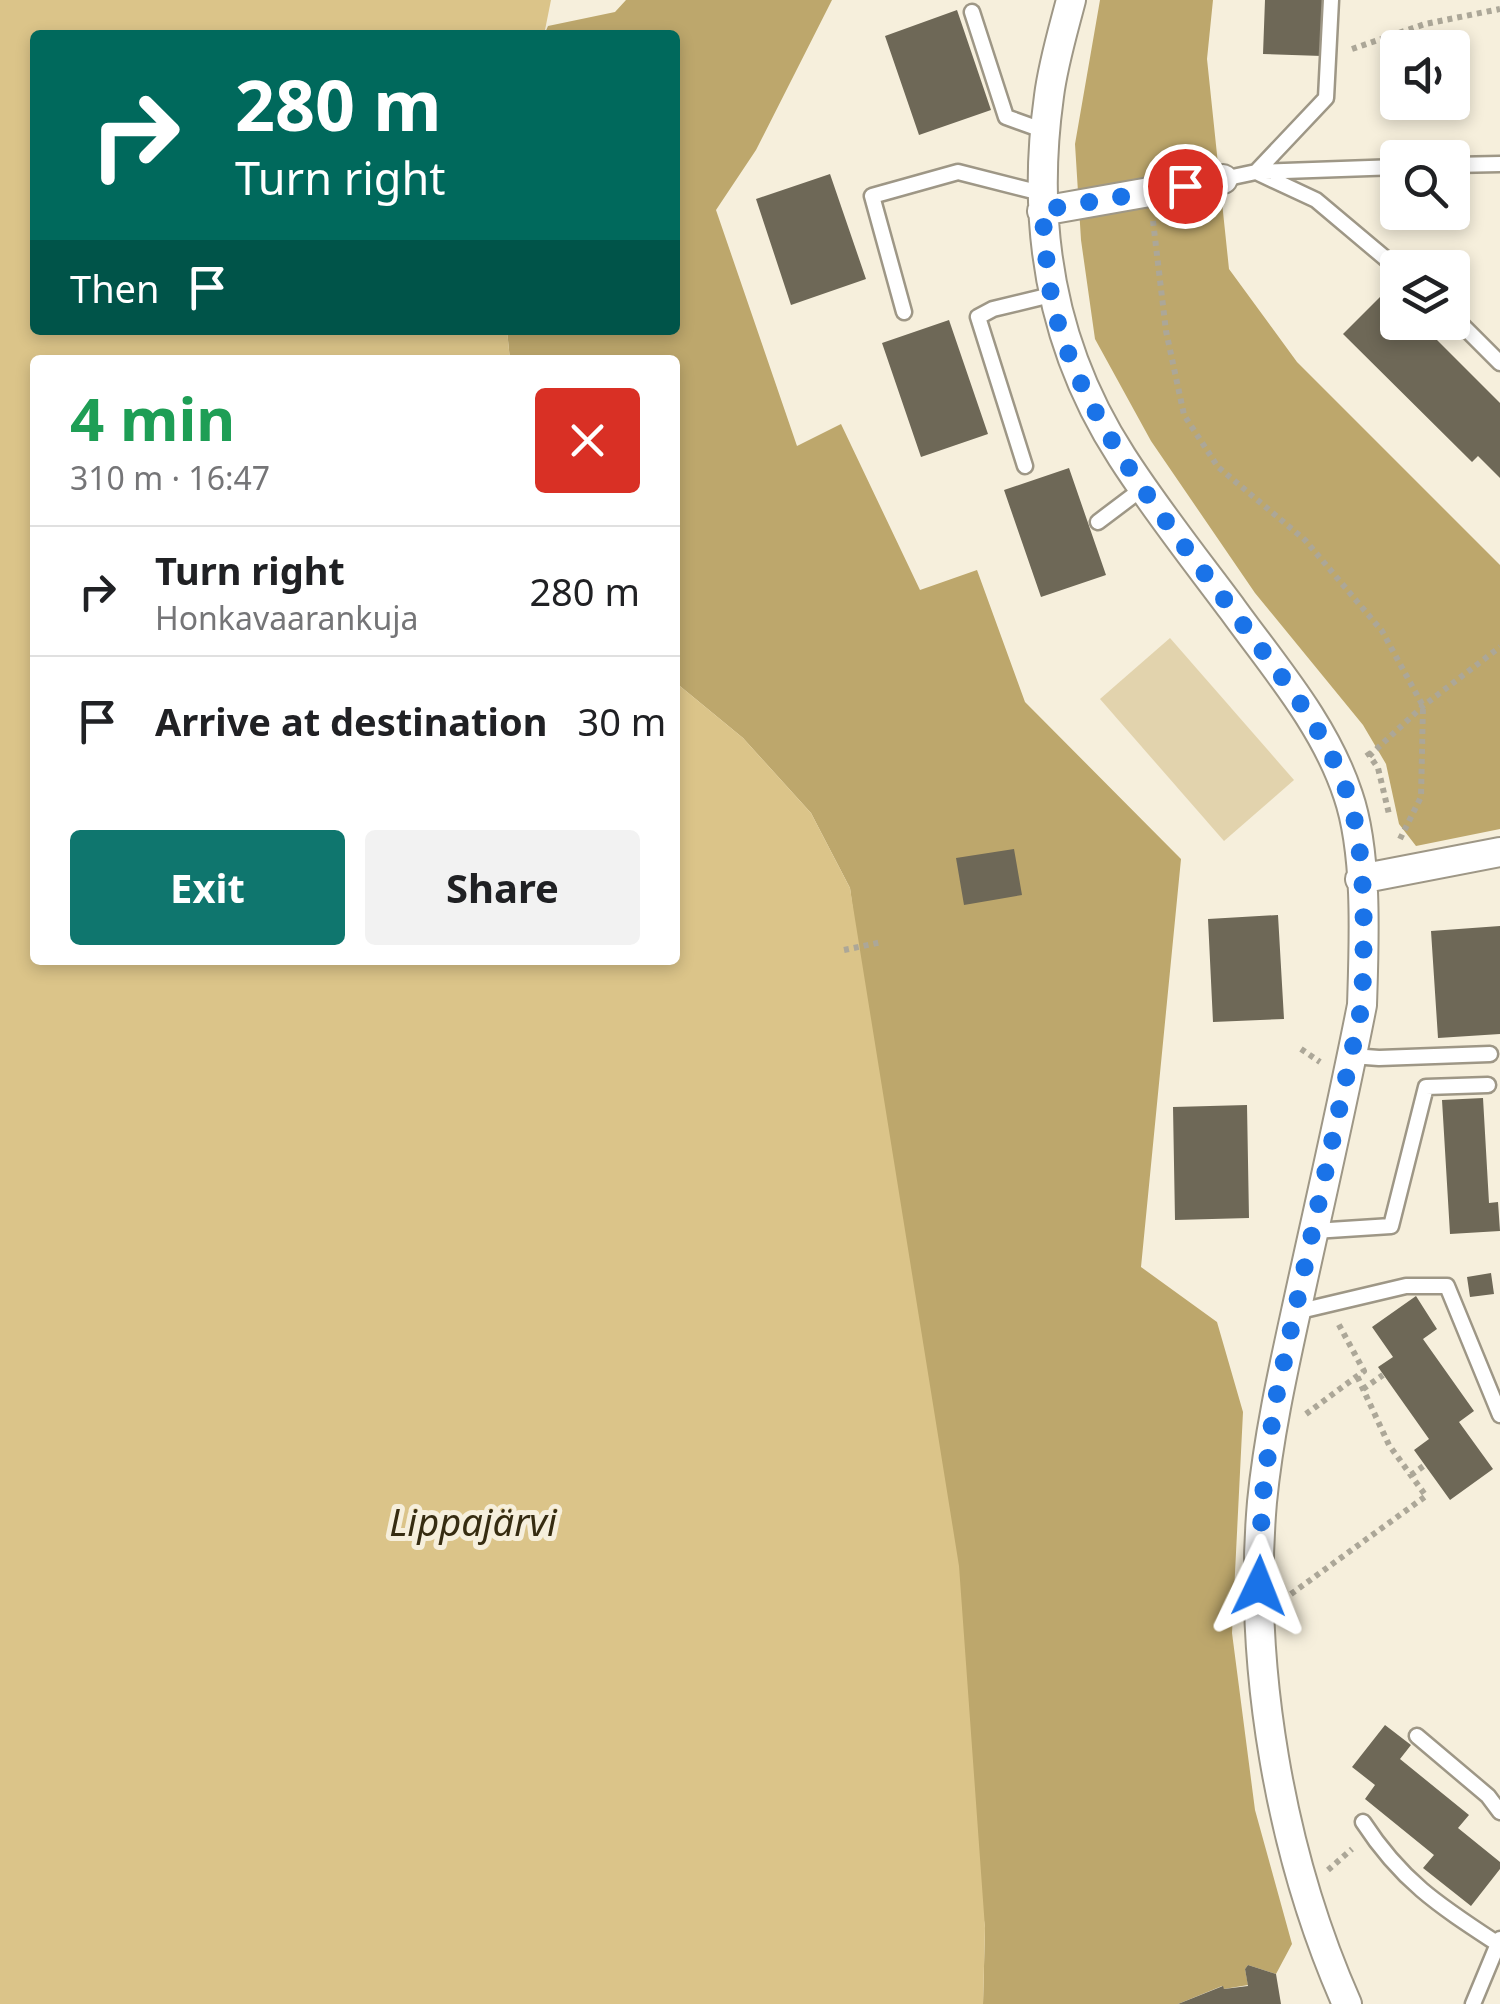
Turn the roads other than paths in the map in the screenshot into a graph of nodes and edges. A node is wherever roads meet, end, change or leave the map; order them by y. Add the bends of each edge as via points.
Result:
1 (1070, 0) edge
2 (1331, 0) edge
3 (972, 12) dead end
4 (1045, 131) junction
5 (1500, 164) edge
6 (1470, 165) edge
7 (1380, 168) edge
8 (1256, 172) junction
9 (1222, 179) joint
10 (1041, 202) junction
11 (1380, 255) edge
12 (1051, 295) junction
13 (904, 312) dead end
14 (1470, 332) edge
15 (1500, 363) edge
16 (1025, 466) dead end
17 (1142, 488) junction
18 (1098, 522) dead end
19 (1500, 852) edge
20 (1360, 879) junction
21 (1490, 1054) dead end
22 (1352, 1056) junction
23 (1488, 1085) dead end
24 (1314, 1230) junction
25 (1296, 1312) junction
26 (1500, 1415) edge
27 (1417, 1736) dead end
28 (1500, 1812) edge
29 (1362, 1822) dead end
30 (1499, 1941) edge
31 (1347, 2004) edge
32 (1473, 2004) edge

1 - 4 street
2 - 8 lane via 1326,98
3 - 4 lane via 1006,117
4 - 10 street
5 - 6 lane
7 - 8 lane
8 - 9 lane
8 - 11 lane via 1316,200
9 - 10 street
10 - 12 street
10 - 13 lane via 958,172 872,196
12 - 16 lane via 978,317
12 - 17 street via 1093,405
14 - 15 lane
17 - 18 lane
17 - 20 street via 1306,710 1349,797
19 - 20 street
20 - 22 street via 1362,1005
21 - 22 lane
22 - 24 street
23 - 24 lane via 1426,1086 1391,1226
24 - 25 street
25 - 26 lane via 1406,1286 1447,1286
25 - 31 street via 1262,1502 1259,1586 1267,1695 1301,1880
27 - 28 lane
29 - 30 lane via 1426,1896
30 - 32 lane

